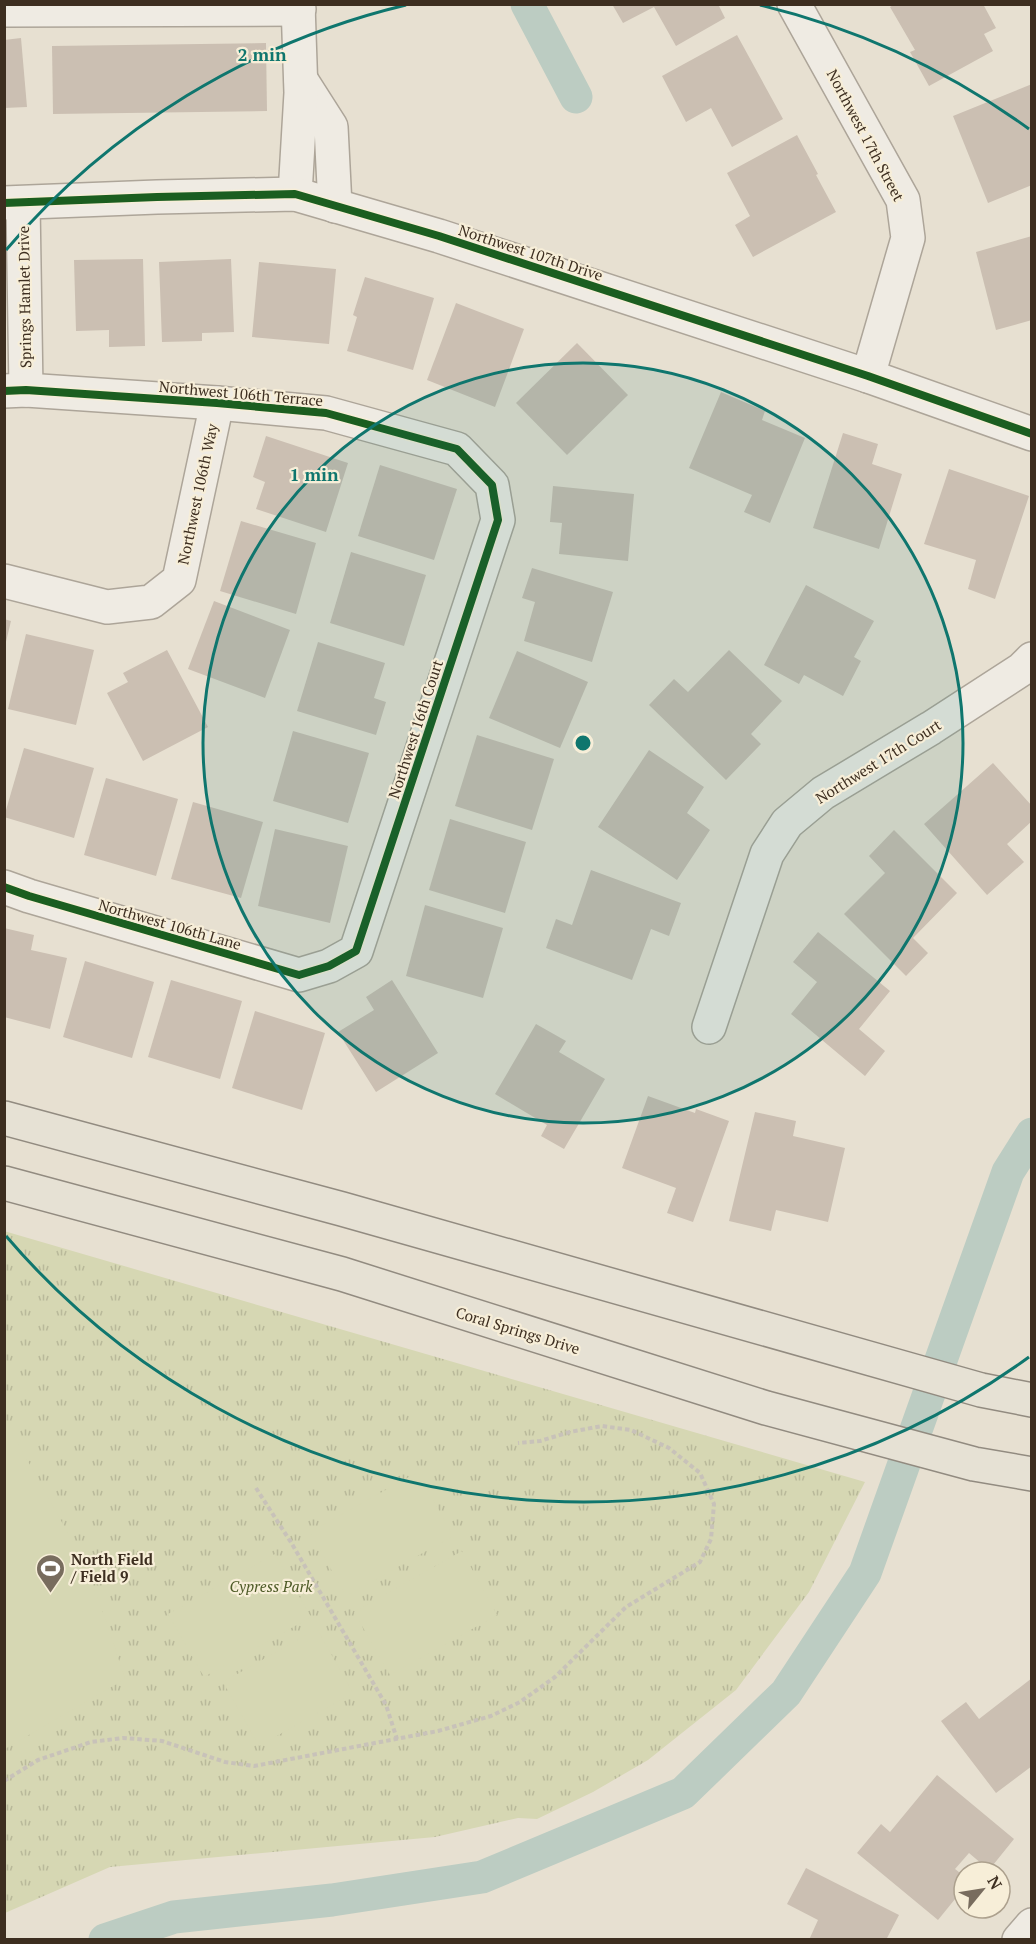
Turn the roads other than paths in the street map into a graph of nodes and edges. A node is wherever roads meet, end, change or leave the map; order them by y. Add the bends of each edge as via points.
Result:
1 (794, 4) edge
2 (299, 7) edge
3 (4, 10) edge
4 (301, 80) junction
5 (295, 194) junction
6 (14, 203) edge
7 (335, 206) junction
8 (868, 376) junction
9 (15, 391) edge
10 (217, 403) junction
11 (1032, 434) edge
12 (492, 485) joint
13 (4, 581) edge
14 (1032, 658) edge
15 (4, 887) edge
16 (329, 966) joint
17 (709, 1027) dead end
18 (4, 1118) edge
19 (4, 1183) edge
20 (1032, 1400) edge
21 (1032, 1474) edge
22 (1032, 1925) edge
23 (1019, 1940) edge

1 - 8 street, Northwest 17th Street via 903,200 908,238
2 - 3 street
2 - 4 street
4 - 5 street
4 - 7 street via 332,127
5 - 6 street, Northwest 107th Drive
5 - 7 street, Northwest 107th Drive
6 - 9 street, Springs Hamlet Drive
7 - 8 street, Northwest 107th Drive via 439,236
8 - 11 street, Northwest 107th Drive
9 - 10 street, Northwest 106th Terrace
10 - 12 street, Northwest 106th Terrace via 326,413 457,449
10 - 13 street, Northwest 106th Way via 179,580 151,602 107,607
12 - 16 street, Northwest 16th Court via 498,520 356,951
14 - 17 street, Northwest 17th Court via 1004,681 823,793 787,823 767,854
15 - 16 street, Northwest 106th Lane via 299,975
18 - 20 main road via 981,1390
19 - 21 main road, Coral Springs Drive via 342,1274 766,1408 974,1464
22 - 23 street

